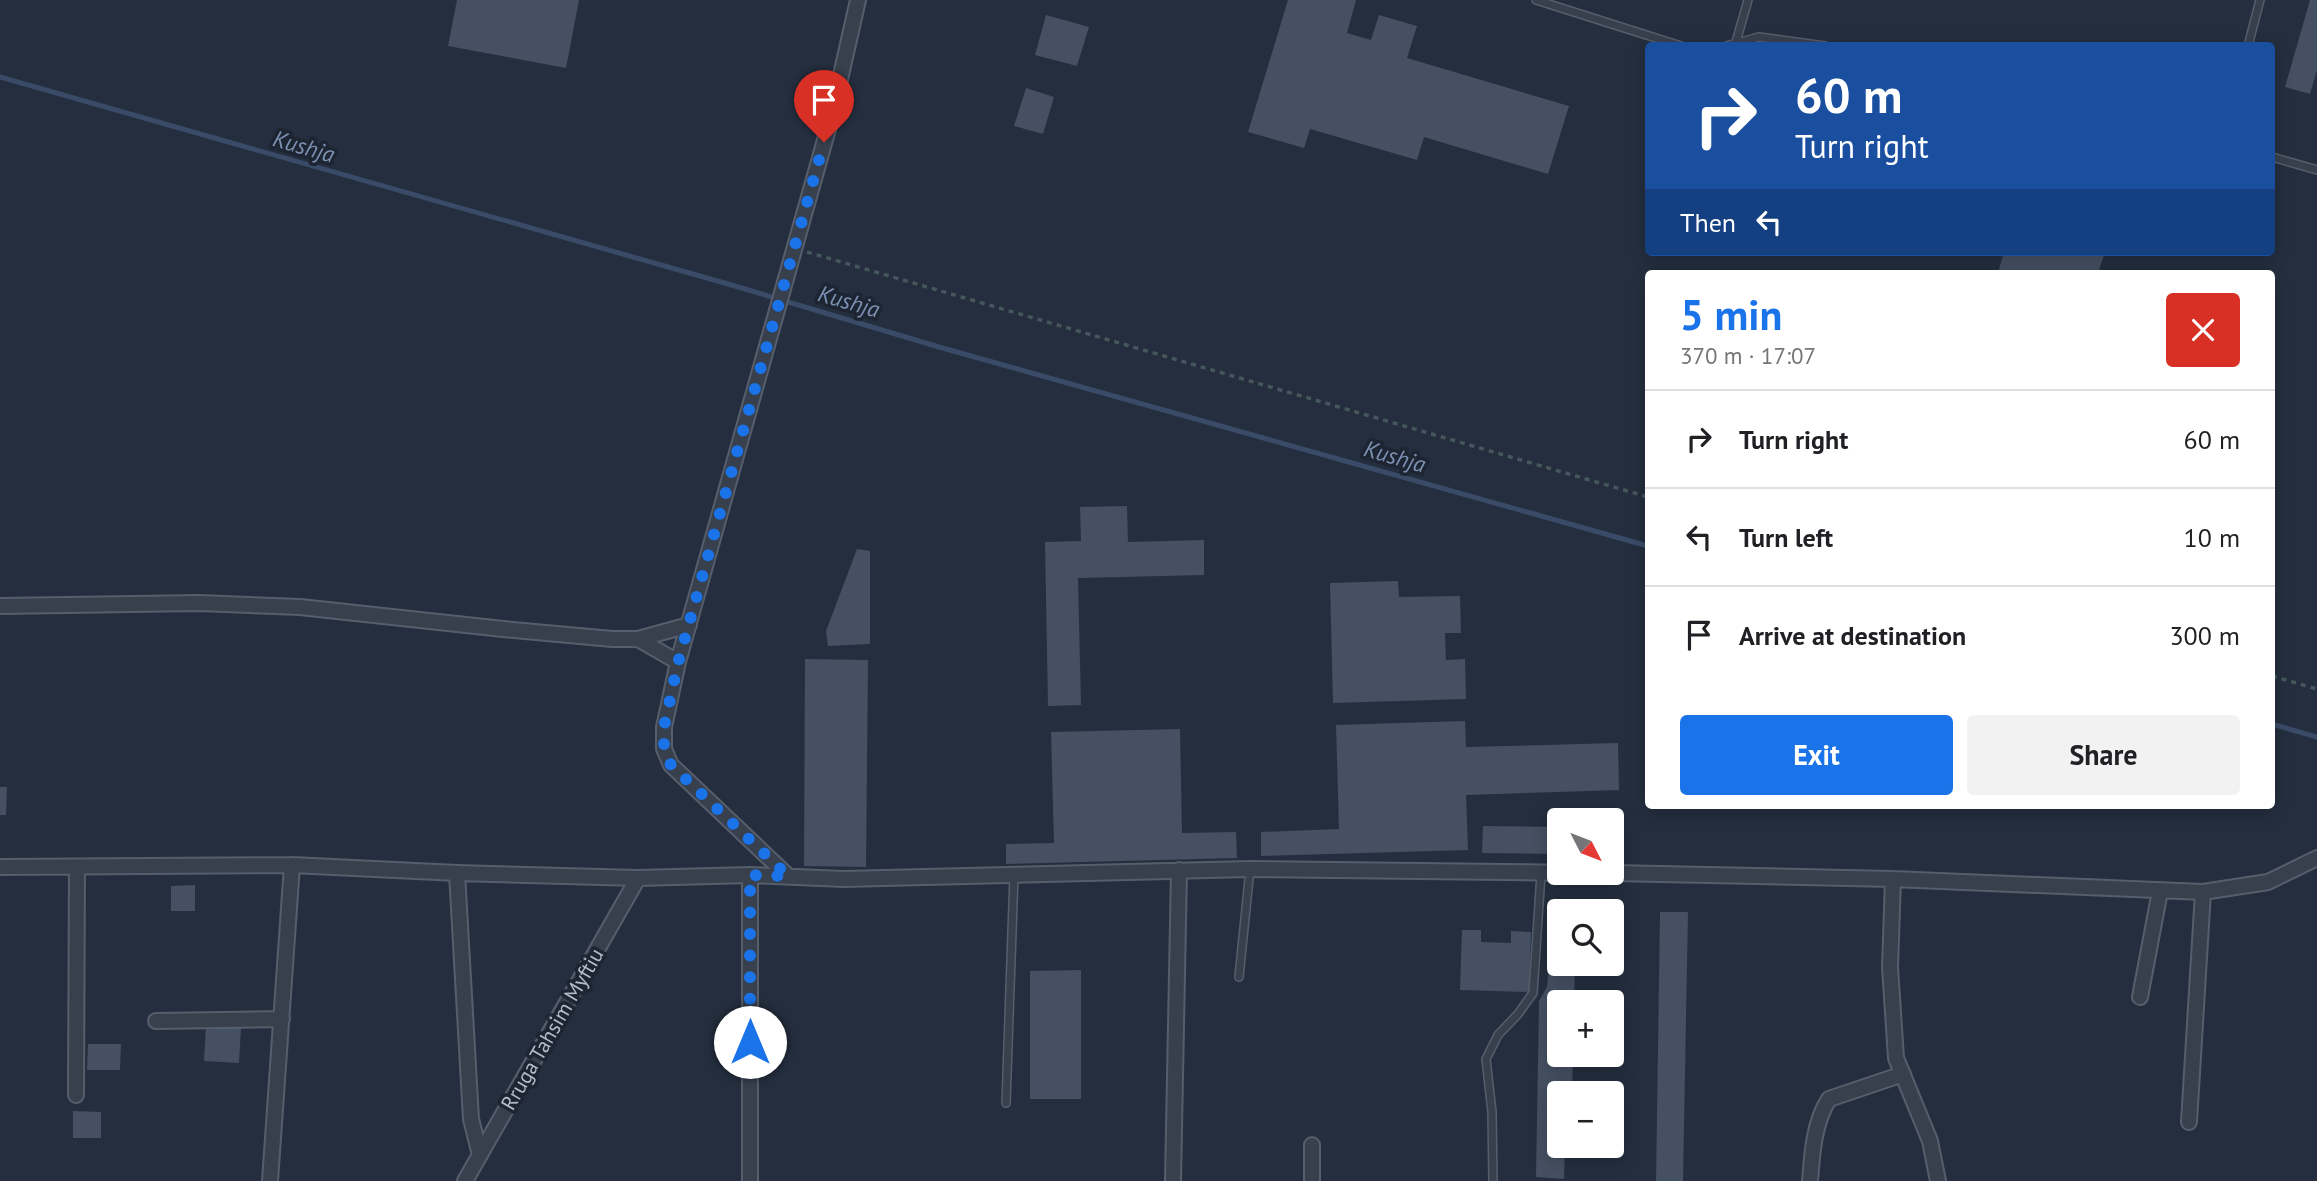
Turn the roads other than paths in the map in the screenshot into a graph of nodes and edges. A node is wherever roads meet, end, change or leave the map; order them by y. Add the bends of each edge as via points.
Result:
1 (858, 0) edge
2 (1536, 0) edge
3 (1748, 0) edge
4 (2260, 0) edge
5 (1668, 42) edge
6 (1736, 42) joint
7 (1796, 42) edge
8 (2249, 42) edge
9 (2275, 158) edge
10 (2317, 170) edge
11 (0, 606) edge
12 (689, 625) junction
13 (638, 639) junction
14 (678, 663) junction
15 (2317, 858) edge
16 (292, 865) junction
17 (0, 867) edge
18 (77, 868) junction
19 (1250, 869) junction
20 (1179, 870) junction
21 (457, 873) junction
22 (1624, 873) edge
23 (1541, 874) junction
24 (1547, 874) edge
25 (750, 875) junction
26 (1014, 875) junction
27 (788, 876) junction
28 (638, 878) junction
29 (1893, 880) junction
30 (2160, 891) junction
31 (2203, 892) junction
32 (1239, 977) dead end
33 (2140, 997) dead end
34 (282, 1019) junction
35 (156, 1021) dead end
36 (1903, 1074) junction
37 (76, 1095) dead end
38 (1006, 1103) dead end
39 (2189, 1122) dead end
40 (1312, 1145) dead end
41 (480, 1155) junction
42 (270, 1181) edge
43 (465, 1181) edge
44 (750, 1181) edge
45 (1173, 1181) edge
46 (1312, 1181) edge
47 (1493, 1181) edge
48 (1810, 1181) edge
49 (1938, 1181) edge

1 - 12 street via 832,115
2 - 5 lane
3 - 6 lane
4 - 8 lane
6 - 7 lane via 1759,37
9 - 10 lane
11 - 13 street via 199,603 300,607
12 - 13 street
12 - 14 street
13 - 14 street
14 - 27 street via 664,727 664,750 671,765
15 - 31 street via 2268,882
16 - 18 street
16 - 21 street
16 - 34 street
17 - 18 street
18 - 37 street
19 - 20 street
19 - 23 street
19 - 32 lane
20 - 26 street
20 - 45 street
21 - 28 street
21 - 41 street via 471,1119
22 - 29 street
23 - 24 street
23 - 47 lane via 1533,993 1498,1035 1486,1059
25 - 27 street
25 - 28 street
25 - 44 street
26 - 27 street
26 - 38 lane
28 - 41 street, Rruga Tahsim Myftiu
29 - 30 street
29 - 36 street via 1890,967 1896,1058
30 - 31 street
30 - 33 street
31 - 39 street
34 - 35 street
34 - 42 street
36 - 48 street via 1829,1099 1813,1145
36 - 49 street via 1930,1141
40 - 46 street
41 - 43 street, Rruga Tahsim Myftiu

